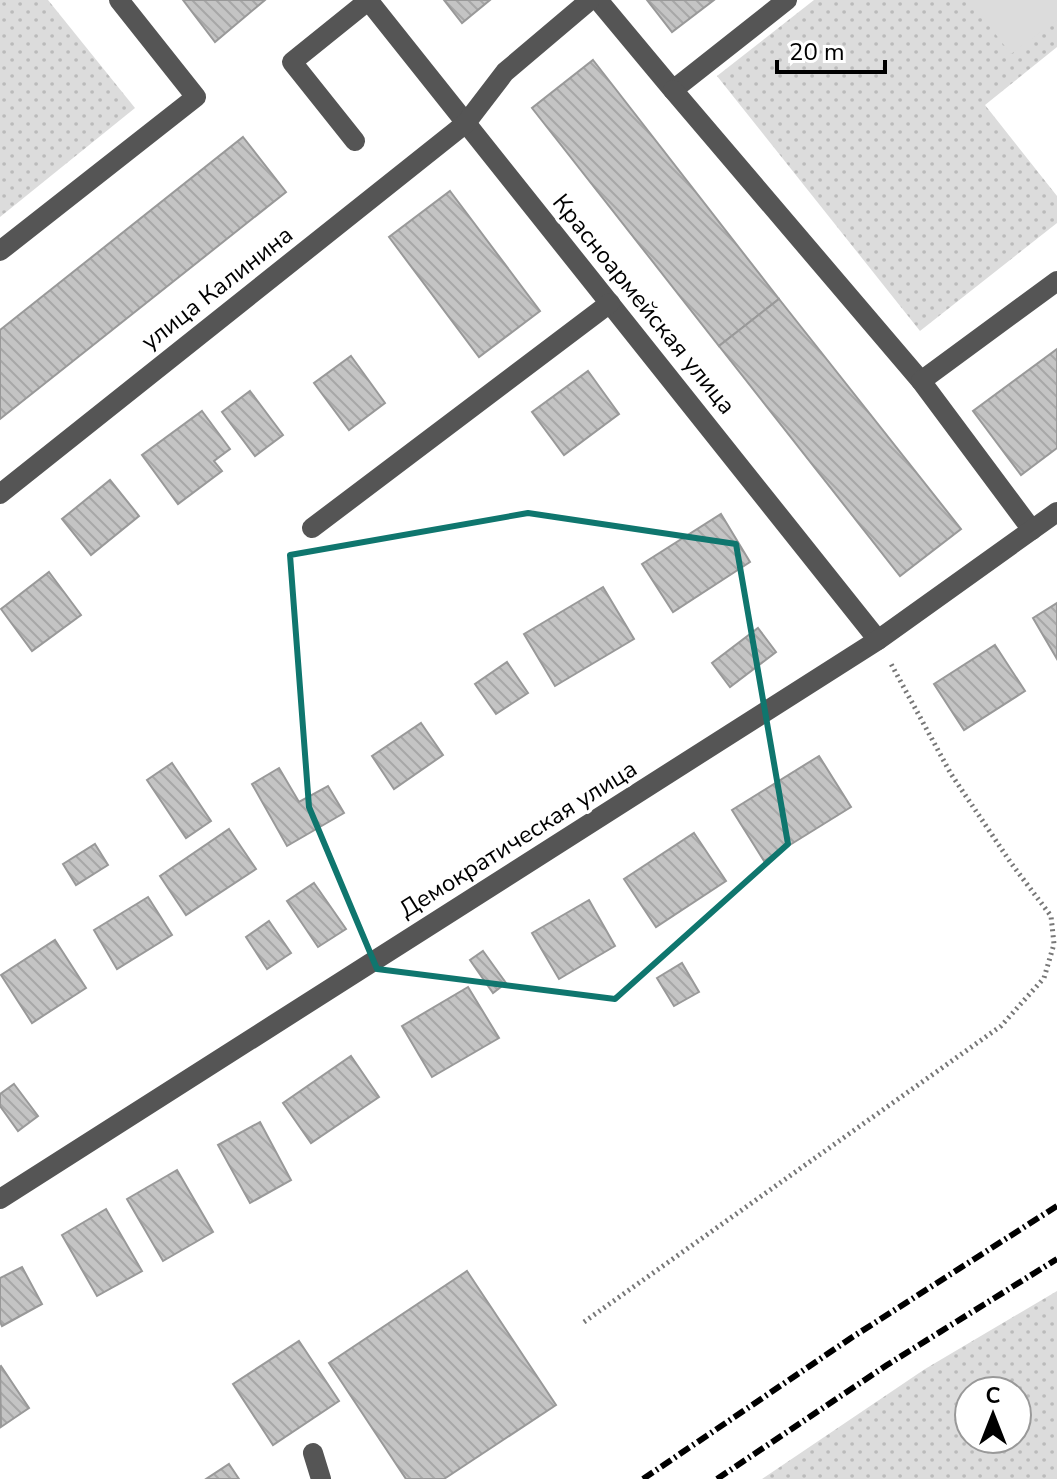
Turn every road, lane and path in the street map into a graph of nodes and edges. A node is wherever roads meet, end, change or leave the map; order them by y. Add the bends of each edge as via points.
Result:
1 (119, 0) edge
2 (368, 0) edge
3 (590, 0) edge
4 (598, 0) edge
5 (787, 0) edge
6 (673, 90) junction
7 (466, 123) junction
8 (355, 141) dead end
9 (0, 251) edge
10 (1057, 281) edge
11 (610, 303) junction
12 (921, 381) junction
13 (0, 494) edge
14 (1057, 512) edge
15 (312, 528) dead end
16 (1032, 530) junction
17 (878, 640) junction
18 (1056, 942) edge
19 (0, 1199) edge
20 (584, 1322) dead end
21 (313, 1453) dead end
22 (321, 1479) edge

1 - 9 street via 196,97
2 - 7 street, Красноармейская улица
2 - 8 street via 292,62
3 - 7 street, улица Калинина via 505,72
4 - 6 street
5 - 6 street
6 - 12 street
7 - 11 street, Красноармейская улица
7 - 13 street, улица Калинина
10 - 12 street
11 - 15 street
11 - 17 street, Красноармейская улица
12 - 16 street
14 - 16 street, Демократическая улица
16 - 17 street, Демократическая улица
17 - 18 path via 951,774 1051,916
17 - 19 street, Демократическая улица
18 - 20 path via 1044,978 1001,1026
21 - 22 street

